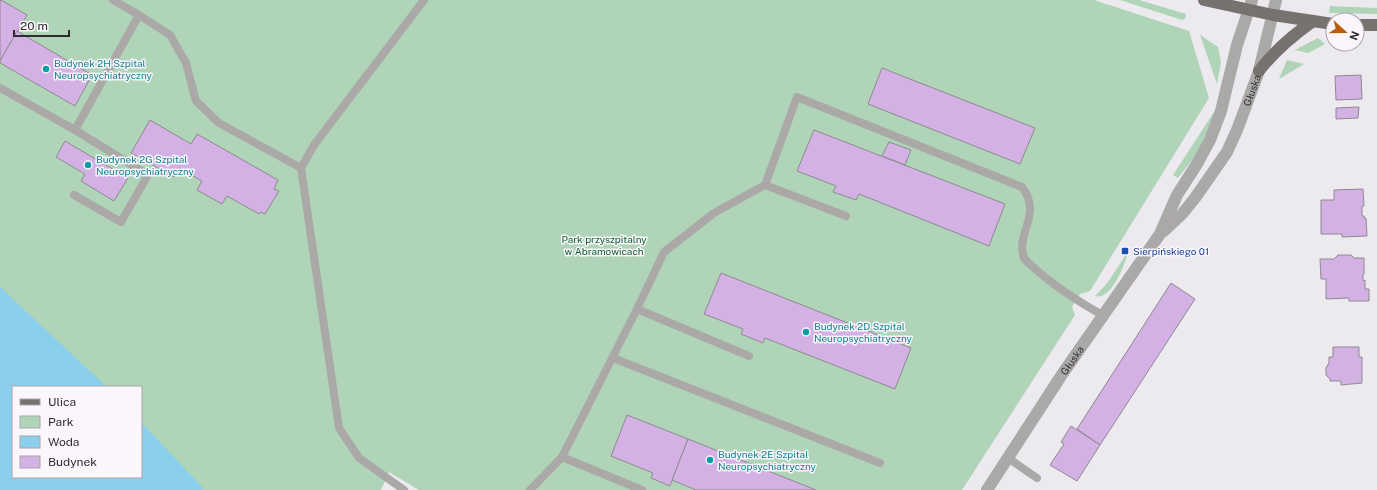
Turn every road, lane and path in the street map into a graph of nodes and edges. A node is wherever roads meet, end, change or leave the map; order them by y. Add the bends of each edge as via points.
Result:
1 (113, 0) edge
2 (424, 0) edge
3 (1204, 0) edge
4 (1276, 0) edge
5 (1250, 5) edge
6 (139, 15) junction
7 (1273, 15) junction
8 (1313, 21) junction
9 (1325, 23) edge
10 (1365, 24) edge
11 (1377, 24) edge
12 (1259, 71) junction
13 (0, 88) edge
14 (75, 130) junction
15 (301, 168) junction
16 (765, 185) junction
17 (74, 195) dead end
18 (846, 216) dead end
19 (1160, 234) junction
20 (637, 309) junction
21 (1104, 316) junction
22 (749, 356) dead end
23 (613, 358) junction
24 (562, 457) junction
25 (1008, 458) junction
26 (880, 463) dead end
27 (1037, 478) dead end
28 (404, 490) edge
29 (530, 490) edge
30 (642, 490) edge
31 (987, 490) edge

1 - 6 lane
2 - 15 lane via 314,145
3 - 5 main road
4 - 7 street, Głuska
5 - 7 main road
5 - 19 street, Głuska via 1221,111 1210,140 1177,195
6 - 14 lane
6 - 15 lane via 170,34 186,63 196,101 219,123
7 - 8 main road
7 - 12 street, Głuska
8 - 9 main road
8 - 12 main road via 1275,52
10 - 11 main road
12 - 19 street, Głuska via 1227,152 1182,214
13 - 14 lane
14 - 17 lane via 148,175 121,222
15 - 28 lane via 339,428 359,458
16 - 18 lane
16 - 20 lane via 714,213 664,252
16 - 21 lane via 798,97 1022,187 1030,204 1024,238 1024,259 1044,277
19 - 21 street, Głuska
20 - 22 lane
20 - 23 lane
21 - 25 street, Głuska via 1063,373
23 - 24 lane
23 - 26 lane
24 - 29 lane
24 - 30 lane
25 - 27 lane
25 - 31 street, Głuska

